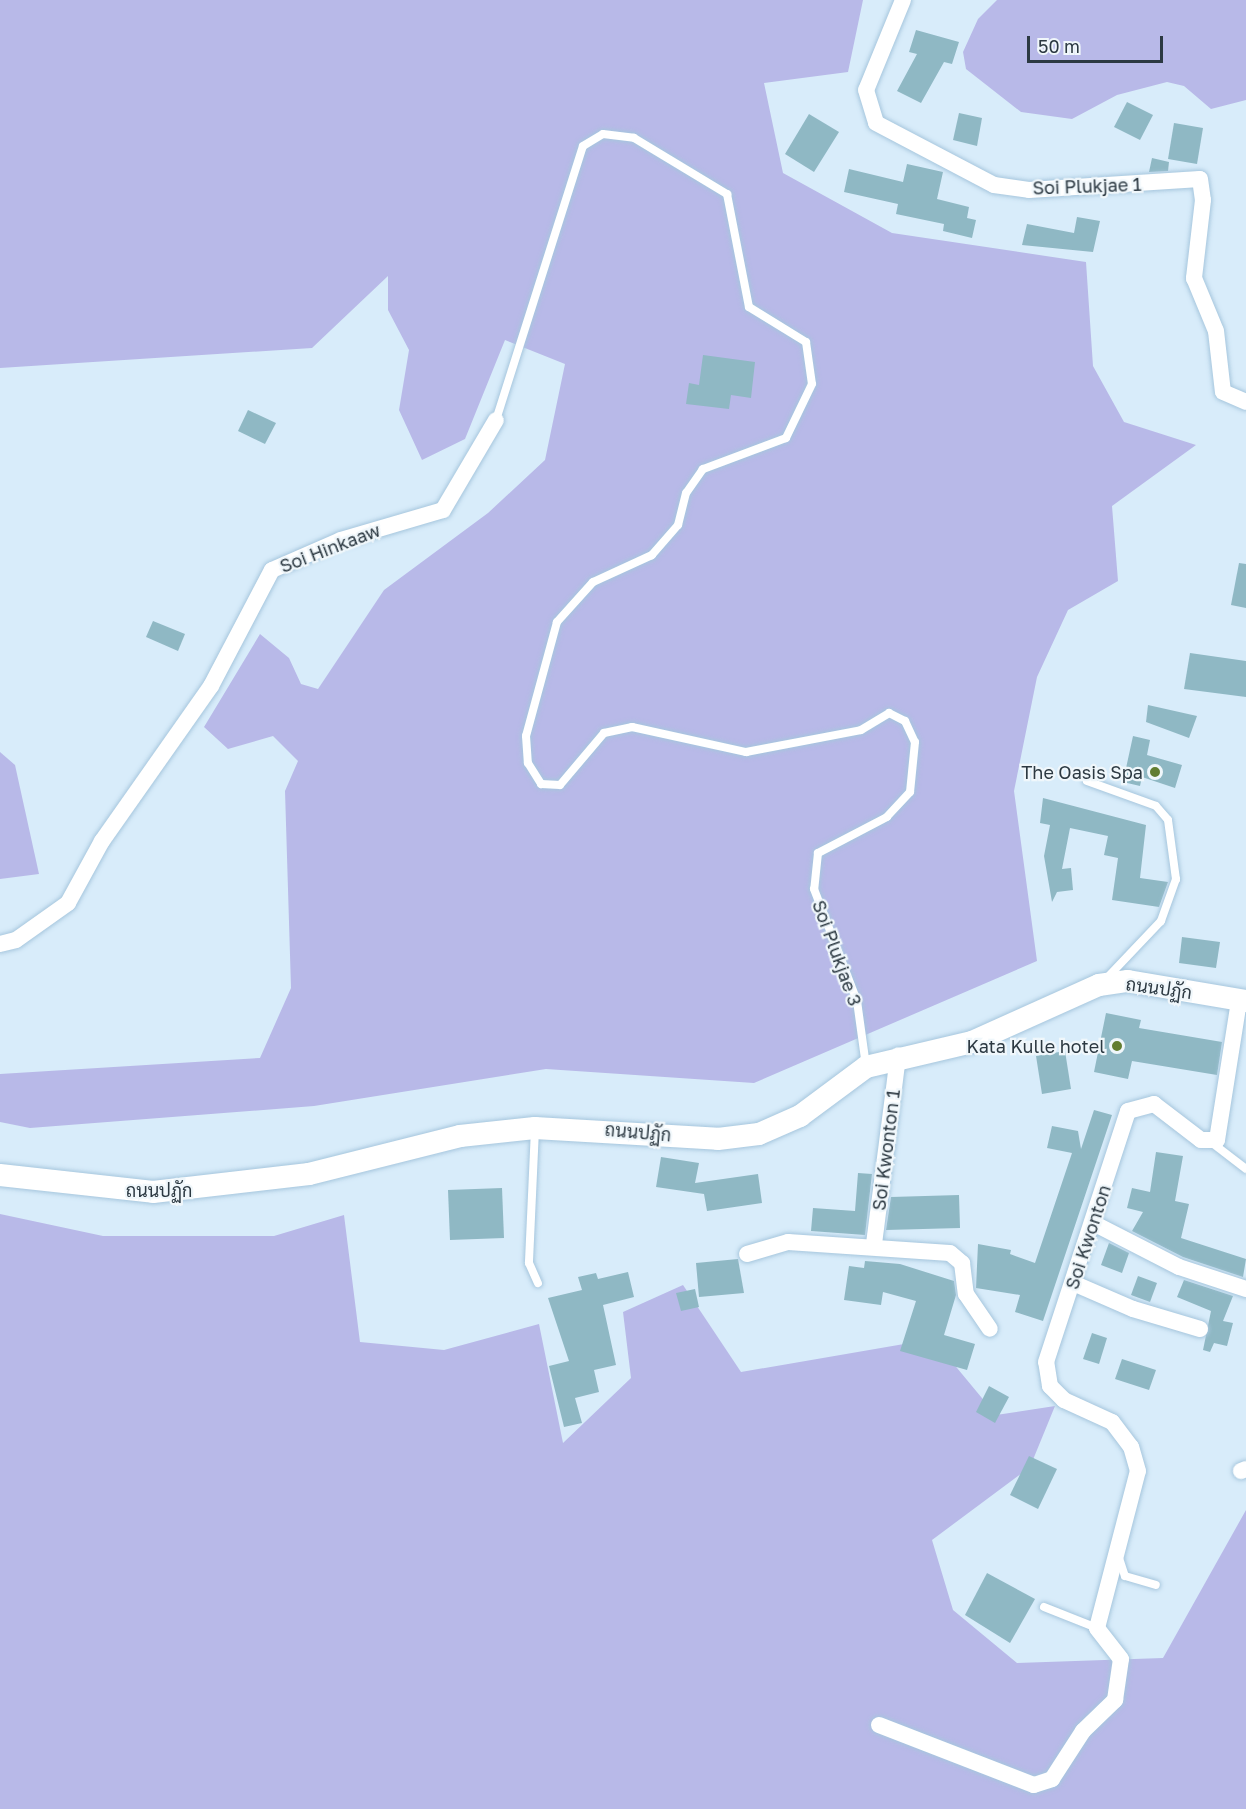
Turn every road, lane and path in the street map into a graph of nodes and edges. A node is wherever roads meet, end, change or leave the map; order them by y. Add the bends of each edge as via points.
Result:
1 (903, 0) edge
2 (603, 134) joint
3 (1246, 402) edge
4 (496, 420) joint
5 (1087, 781) dead end
6 (0, 944) edge
7 (1099, 986) junction
8 (1242, 1001) edge
9 (898, 1056) junction
10 (866, 1067) junction
11 (535, 1128) junction
12 (1210, 1142) junction
13 (1246, 1169) edge
14 (0, 1175) edge
15 (1095, 1224) junction
16 (874, 1244) junction
17 (747, 1254) dead end
18 (538, 1282) dead end
19 (1073, 1283) junction
20 (1246, 1289) edge
21 (990, 1329) dead end
22 (1200, 1329) dead end
23 (1117, 1552) junction
24 (1156, 1584) dead end
25 (1044, 1607) dead end
26 (1097, 1628) junction
27 (879, 1725) dead end

1 - 3 street, Soi Plukjae 1 via 866,90 876,123 994,185 1040,189 1200,179 1203,200 1194,278 1216,331 1223,392
2 - 4 lane, Soi Hinkaaw via 584,146
2 - 10 lane, Soi Plukjae 3 via 634,138 727,194 750,307 806,342 812,384 786,438 703,469 686,493 678,525 652,555 593,582 557,621 526,736 528,763 541,784 560,785 604,733 632,727 746,752 861,730 890,713 904,721 915,742 910,792 887,817 818,853 814,889 857,1001
4 - 6 street, Soi Hinkaaw via 443,510 341,540 272,570 211,686 102,841 68,903 16,940
5 - 7 lane via 1156,806 1168,819 1176,879 1161,921
7 - 8 main road, ถนนปฏัก via 1128,981
7 - 9 main road, ถนนปฏัก via 972,1042
8 - 12 street via 1220,1133
9 - 10 main road, ถนนปฏัก
9 - 16 street, Soi Kwonton 1
10 - 11 main road, ถนนปฏัก via 800,1116 759,1134 718,1139
11 - 14 main road, ถนนปฏัก via 460,1136 388,1157 221,1188 99,1189
11 - 18 lane via 529,1263
12 - 13 lane
12 - 15 street, Soi Kwonton via 1154,1104 1128,1111
15 - 19 street, Soi Kwonton
15 - 20 street via 1179,1267
16 - 17 street via 789,1242
16 - 21 street via 950,1253 962,1263 966,1294
19 - 22 street via 1133,1309
19 - 23 street, Soi Kwonton via 1046,1362 1050,1386 1064,1400 1112,1422 1131,1447 1138,1471
23 - 24 lane via 1125,1576
23 - 26 street
25 - 26 lane
26 - 27 street via 1121,1659 1115,1700 1083,1731 1052,1779 1034,1785

